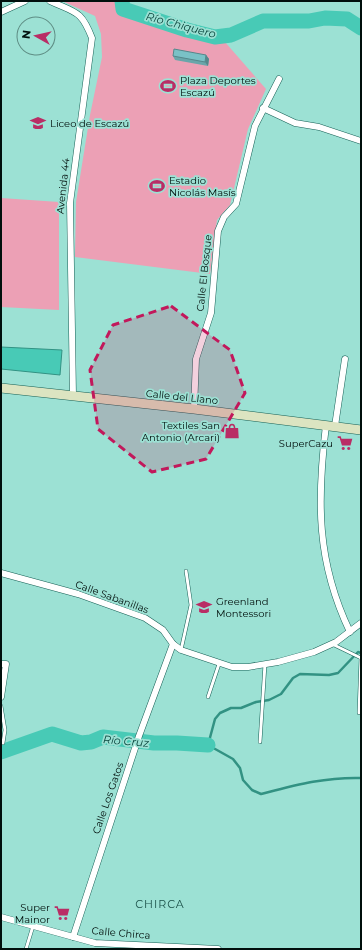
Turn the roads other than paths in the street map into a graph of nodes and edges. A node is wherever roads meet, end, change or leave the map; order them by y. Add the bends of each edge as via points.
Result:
1 (25, 1) edge
2 (50, 1) edge
3 (1, 12) edge
4 (279, 79) dead end
5 (263, 108) junction
6 (361, 141) edge
7 (345, 359) dead end
8 (1, 388) edge
9 (73, 396) junction
10 (194, 409) junction
11 (326, 425) junction
12 (335, 426) junction
13 (361, 430) edge
14 (186, 571) dead end
15 (1, 573) edge
16 (361, 622) edge
17 (350, 632) junction
18 (173, 644) junction
19 (332, 644) junction
20 (181, 650) junction
21 (361, 658) edge
22 (1, 664) edge
23 (219, 664) junction
24 (265, 664) junction
25 (1, 697) edge
26 (208, 697) dead end
27 (1, 706) edge
28 (359, 713) dead end
29 (260, 742) dead end
30 (3, 743) dead end
31 (1, 917) edge
32 (33, 926) junction
33 (73, 937) junction
34 (26, 949) edge
35 (206, 949) edge
36 (218, 949) edge

1 - 3 street
2 - 9 street, Avenida 44 via 76,12 85,21 92,38 70,202
4 - 5 street, Calle El Bosque
5 - 6 street via 295,123 319,127
5 - 10 street, Calle El Bosque via 249,144 236,204 224,217 218,231 211,313 196,359
7 - 12 street
8 - 9 main road, Calle del Llano
9 - 10 main road, Calle del Llano
10 - 11 main road, Calle del Llano
11 - 12 main road, Calle del Llano
11 - 17 street via 320,499 322,537 338,607
12 - 13 main road, Calle del Llano
14 - 20 lane via 191,605
15 - 18 street, Calle Sabanillas via 78,594 145,618 163,630
16 - 17 street, Calle Sabanillas
17 - 19 street, Calle Sabanillas
18 - 20 street, Calle Sabanillas
18 - 33 street, Calle Los Gatos via 139,736
19 - 21 lane
19 - 24 street, Calle Sabanillas via 314,652
20 - 23 street, Calle Sabanillas
21 - 28 lane
22 - 25 street via 6,664
23 - 24 street, Calle Sabanillas via 240,667
23 - 26 lane
24 - 29 lane
27 - 30 lane via 5,730
31 - 32 street, Calle Chirca
32 - 33 street, Calle Chirca
32 - 34 lane
33 - 35 street, Calle Chirca via 95,944
35 - 36 street, Calle Chirca

